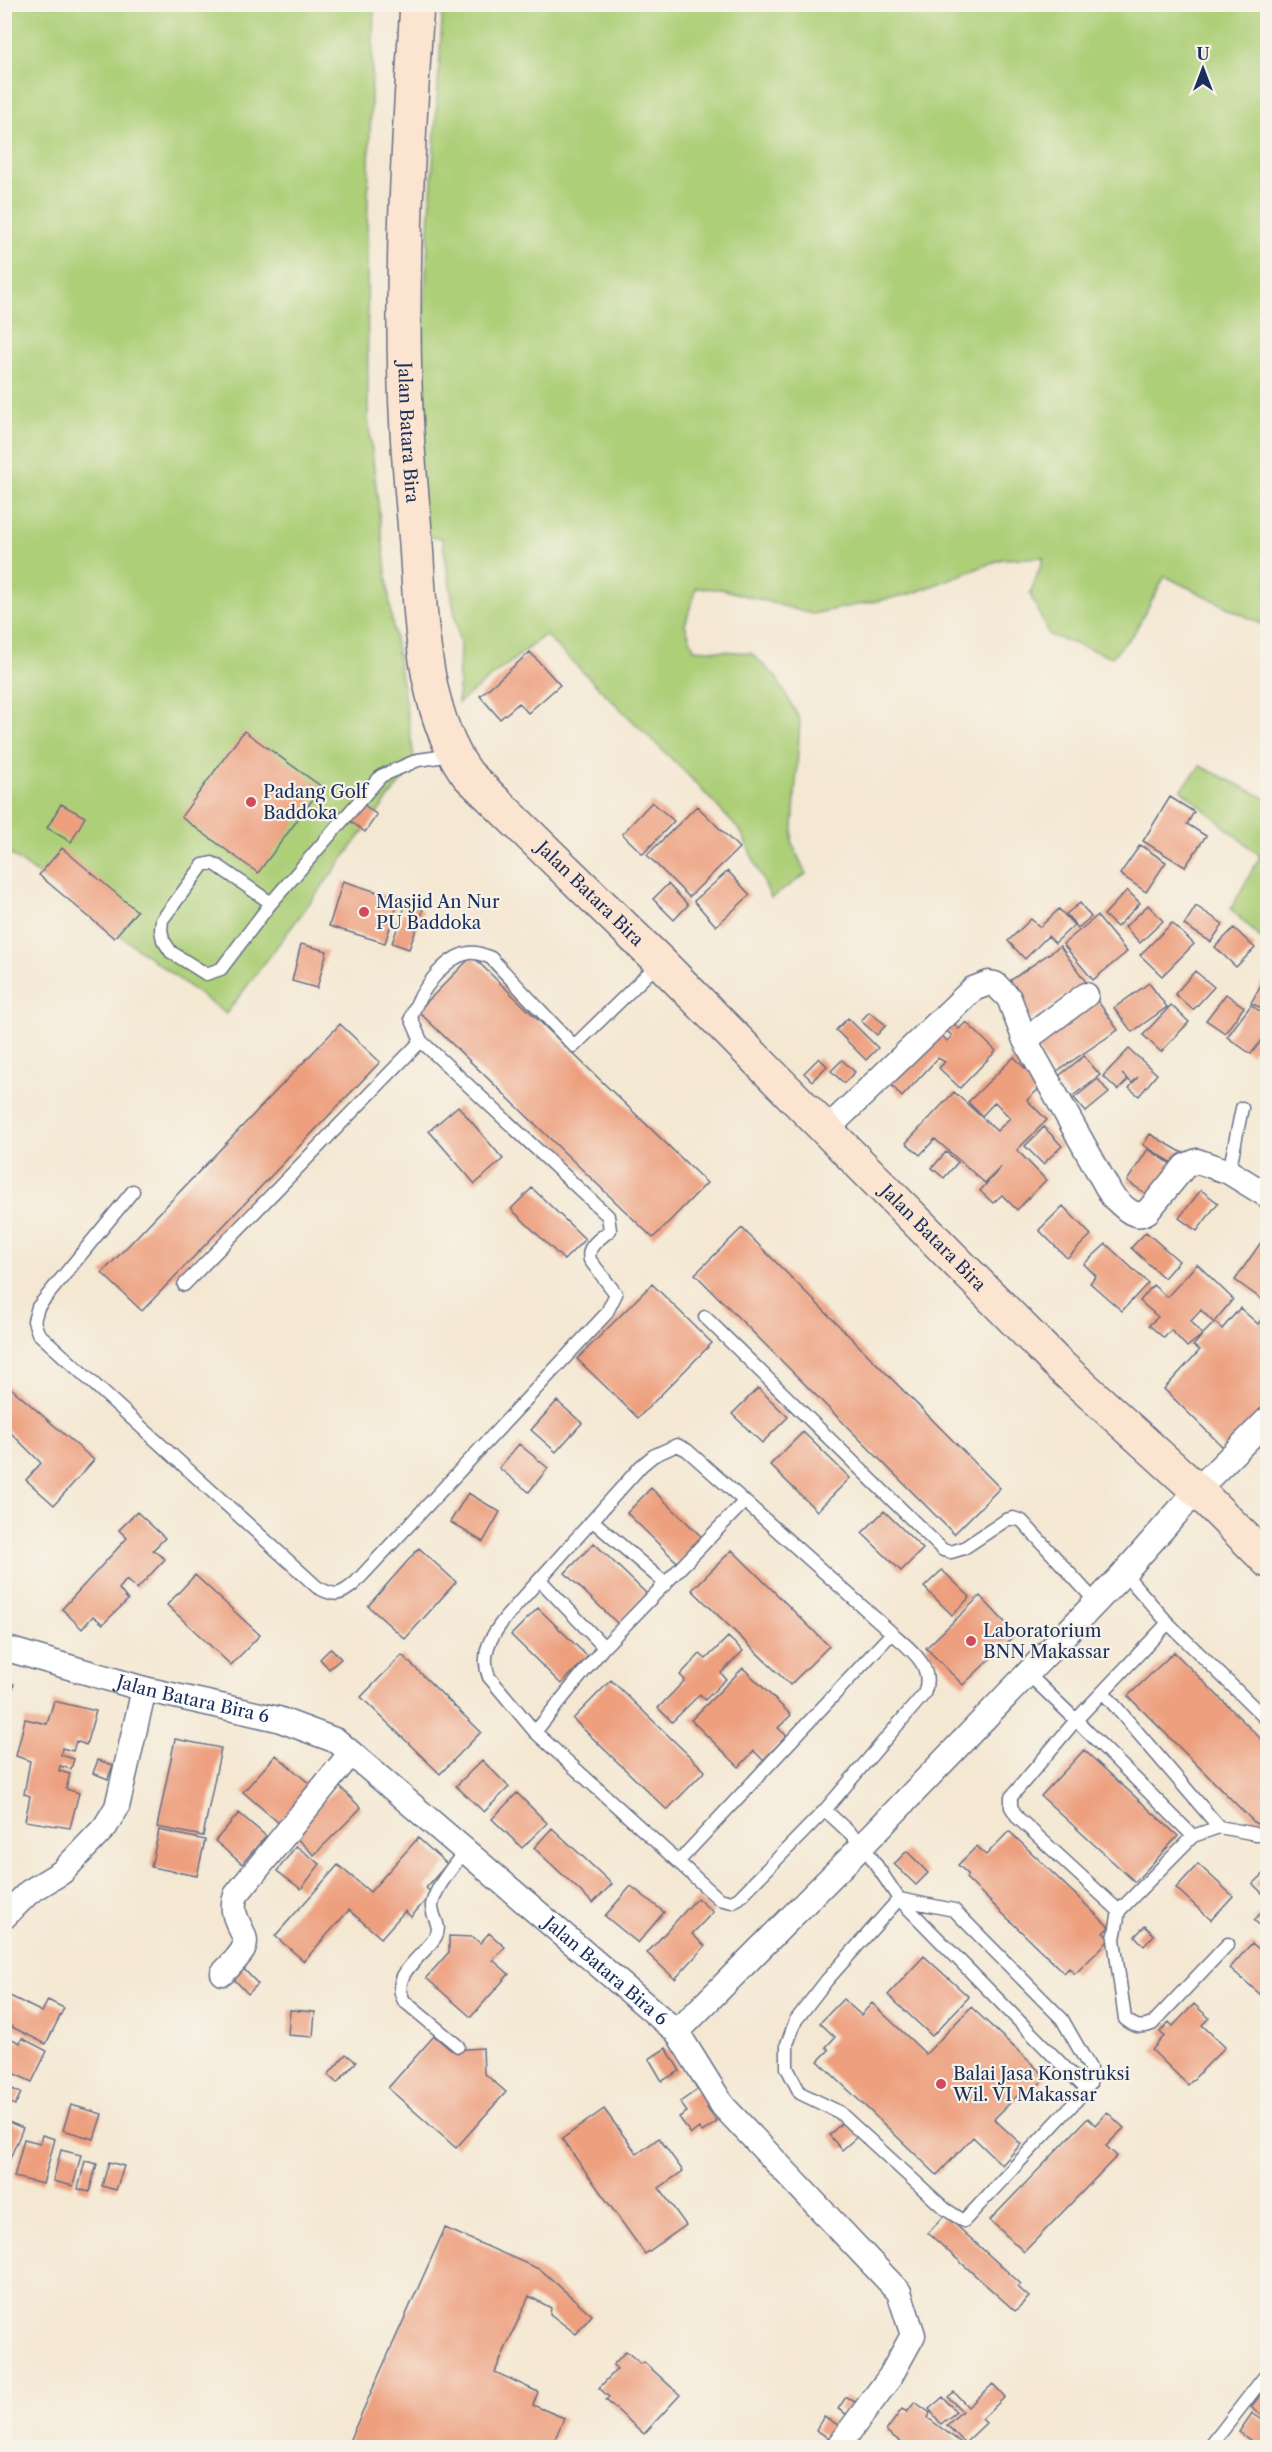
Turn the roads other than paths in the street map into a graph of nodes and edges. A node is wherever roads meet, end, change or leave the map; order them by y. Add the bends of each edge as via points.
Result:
1 (417, 4) edge
2 (453, 755) junction
3 (271, 903) junction
4 (660, 962) junction
5 (1086, 995) dead end
6 (1025, 1040) junction
7 (421, 1041) junction
8 (1242, 1108) dead end
9 (825, 1131) junction
10 (1229, 1172) junction
11 (133, 1191) dead end
12 (1268, 1196) edge
13 (184, 1285) dead end
14 (705, 1317) dead end
15 (1268, 1419) edge
16 (1197, 1490) junction
17 (744, 1502) junction
18 (593, 1521) junction
19 (1268, 1561) edge
20 (1124, 1573) junction
21 (540, 1580) junction
22 (666, 1584) junction
23 (1095, 1601) junction
24 (1168, 1623) junction
25 (892, 1633) junction
26 (604, 1647) junction
27 (4, 1648) edge
28 (1026, 1672) junction
29 (144, 1689) junction
30 (1102, 1692) junction
31 (1076, 1720) junction
32 (1268, 1721) edge
33 (535, 1732) junction
34 (351, 1753) junction
35 (825, 1810) junction
36 (1219, 1827) junction
37 (1268, 1833) edge
38 (1193, 1836) junction
39 (863, 1845) junction
40 (466, 1849) junction
41 (678, 1862) junction
42 (899, 1899) junction
43 (1119, 1911) junction
44 (4, 1917) edge
45 (1228, 1944) dead end
46 (224, 1972) dead end
47 (677, 2032) junction
48 (458, 2046) dead end
49 (1086, 2089) junction
50 (1268, 2372) edge
51 (837, 2448) edge
52 (1209, 2448) edge

1 - 2 street, Jalan Batara Bira via 405,259 407,429 423,633 440,723
2 - 3 lane via 418,760 381,776
2 - 4 street, Jalan Batara Bira via 468,775
3 - 3 lane via 221,969 212,974 171,952 162,940 162,920 203,865 218,866
4 - 7 lane via 574,1046 492,958 473,952 460,955 440,971 414,1009 411,1018
4 - 9 street, Jalan Batara Bira
5 - 6 street
6 - 9 street via 1001,987 980,985
6 - 10 street via 1112,1196 1136,1215 1148,1211 1190,1163 1202,1161
7 - 11 lane via 608,1216 610,1230 588,1253 616,1294 606,1314 356,1583 341,1594 333,1596 316,1587 38,1333 34,1321 38,1307
7 - 13 lane
8 - 10 lane
9 - 16 street, Jalan Batara Bira via 1058,1363
10 - 12 street
14 - 23 lane via 944,1550 958,1551 1006,1520 1022,1521
15 - 16 street, Jalan Batara Bira 6
16 - 19 street, Jalan Batara Bira
16 - 20 street, Jalan Batara Bira 6
17 - 18 lane via 687,1450 676,1445 641,1466
17 - 22 lane
17 - 25 lane
18 - 21 lane
18 - 22 lane
20 - 23 street, Jalan Batara Bira 6
20 - 24 lane
21 - 26 lane
21 - 33 lane via 492,1635 485,1658 489,1677
22 - 26 lane
23 - 28 street, Jalan Batara Bira 6
24 - 30 lane
24 - 32 lane
25 - 35 lane via 920,1659 927,1671 928,1685 924,1695
25 - 41 lane
26 - 33 lane
27 - 29 street, Jalan Batara Bira 6
28 - 31 lane
28 - 39 street, Jalan Batara Bira 6
29 - 34 street, Jalan Batara Bira 6 via 278,1719 337,1741
29 - 44 street via 117,1808 105,1827 62,1872 29,1892
30 - 31 lane
30 - 36 lane
31 - 38 lane
31 - 43 lane via 1011,1797 1011,1807 1018,1818
33 - 41 lane
34 - 40 street, Jalan Batara Bira 6
34 - 46 street via 236,1895 232,1913 245,1944
35 - 39 lane
35 - 41 lane via 732,1902 719,1899
36 - 37 lane
36 - 38 lane
38 - 43 lane
39 - 42 lane
39 - 47 street, Jalan Batara Bira 6
40 - 47 street, Jalan Batara Bira 6
40 - 48 lane via 438,1889 432,1906 437,1934 407,1970 399,1992 404,2001
42 - 49 lane
42 - 49 lane via 954,1910 1062,2019 1090,2068
42 - 49 lane via 796,2020 787,2044 787,2068 800,2093 839,2112 964,2222
43 - 45 lane via 1114,1940 1122,2003 1125,2019 1135,2026 1144,2028 1152,2024
47 - 51 street via 723,2106 899,2292 913,2335 890,2377
50 - 52 lane

